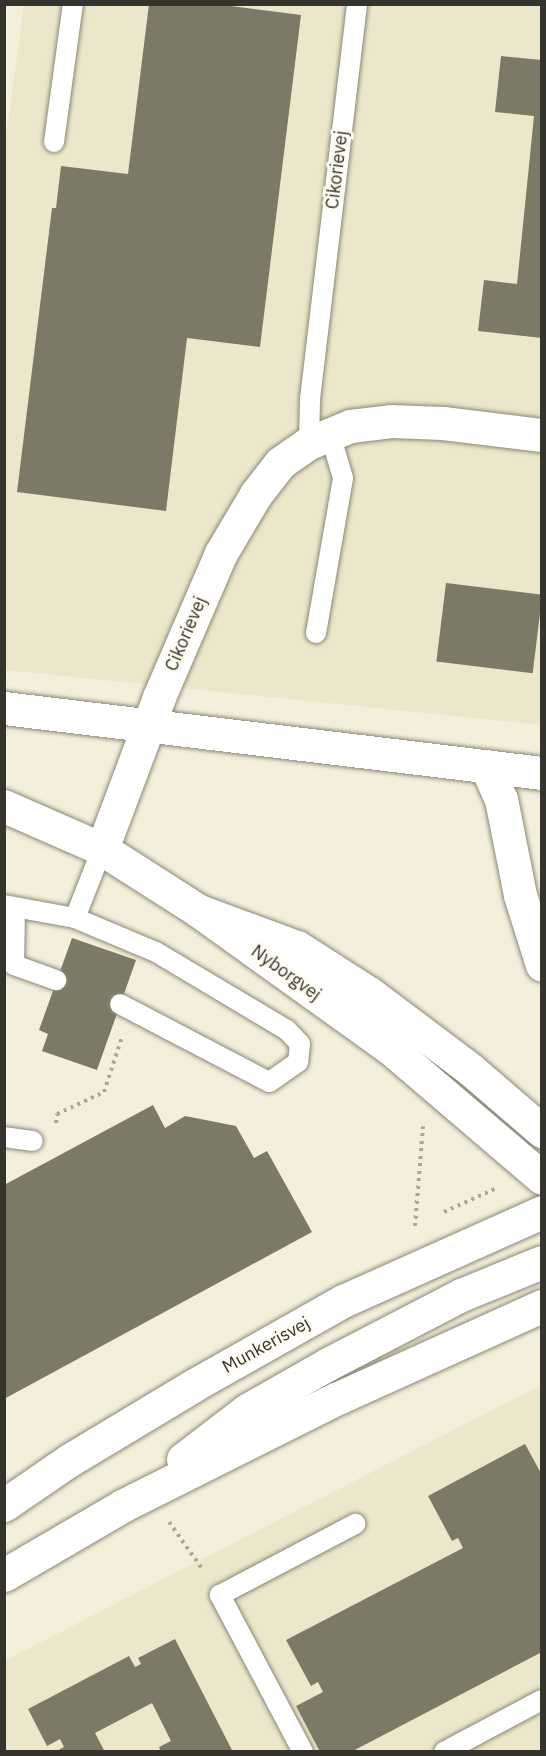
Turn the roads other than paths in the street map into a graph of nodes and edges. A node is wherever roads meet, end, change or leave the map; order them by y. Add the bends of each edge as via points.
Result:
1 (73, 4) edge
2 (357, 4) edge
3 (54, 142) dead end
4 (542, 435) edge
5 (320, 439) junction
6 (316, 633) dead end
7 (4, 708) edge
8 (149, 726) junction
9 (486, 766) junction
10 (542, 773) edge
11 (4, 806) edge
12 (102, 849) junction
13 (10, 907) edge
14 (199, 911) junction
15 (75, 918) junction
16 (542, 965) edge
17 (56, 980) dead end
18 (126, 1006) road end
19 (542, 1131) edge
20 (4, 1137) edge
21 (33, 1141) road end
22 (542, 1178) edge
23 (542, 1212) edge
24 (542, 1262) edge
25 (542, 1306) edge
26 (4, 1505) edge
27 (122, 1506) junction
28 (355, 1524) dead end
29 (4, 1575) edge
30 (542, 1700) edge
31 (303, 1752) edge
32 (444, 1752) edge

1 - 3 lane
2 - 5 lane, Cikorievej via 310,399
4 - 5 street, Cikorievej via 391,421 350,426
5 - 6 lane via 343,478
5 - 8 street, Cikorievej via 280,463 256,494 221,553
7 - 8 street
8 - 9 street
8 - 12 street, Cikorievej
9 - 10 street
9 - 16 street via 501,799 520,895
11 - 12 street, Nyborgvej
12 - 14 street, Nyborgvej
12 - 15 lane
13 - 15 lane
13 - 17 lane via 14,965
14 - 19 street via 297,947 369,993 471,1070
14 - 22 street, Nyborgvej via 427,1078
15 - 18 lane via 156,952 287,1030 300,1044 298,1062 269,1082 224,1062
20 - 21 lane
23 - 26 street, Munkerisvej via 343,1301 68,1461
24 - 27 street via 461,1296 248,1410
25 - 27 street via 338,1398
27 - 29 street
28 - 31 lane via 220,1595
30 - 32 lane

